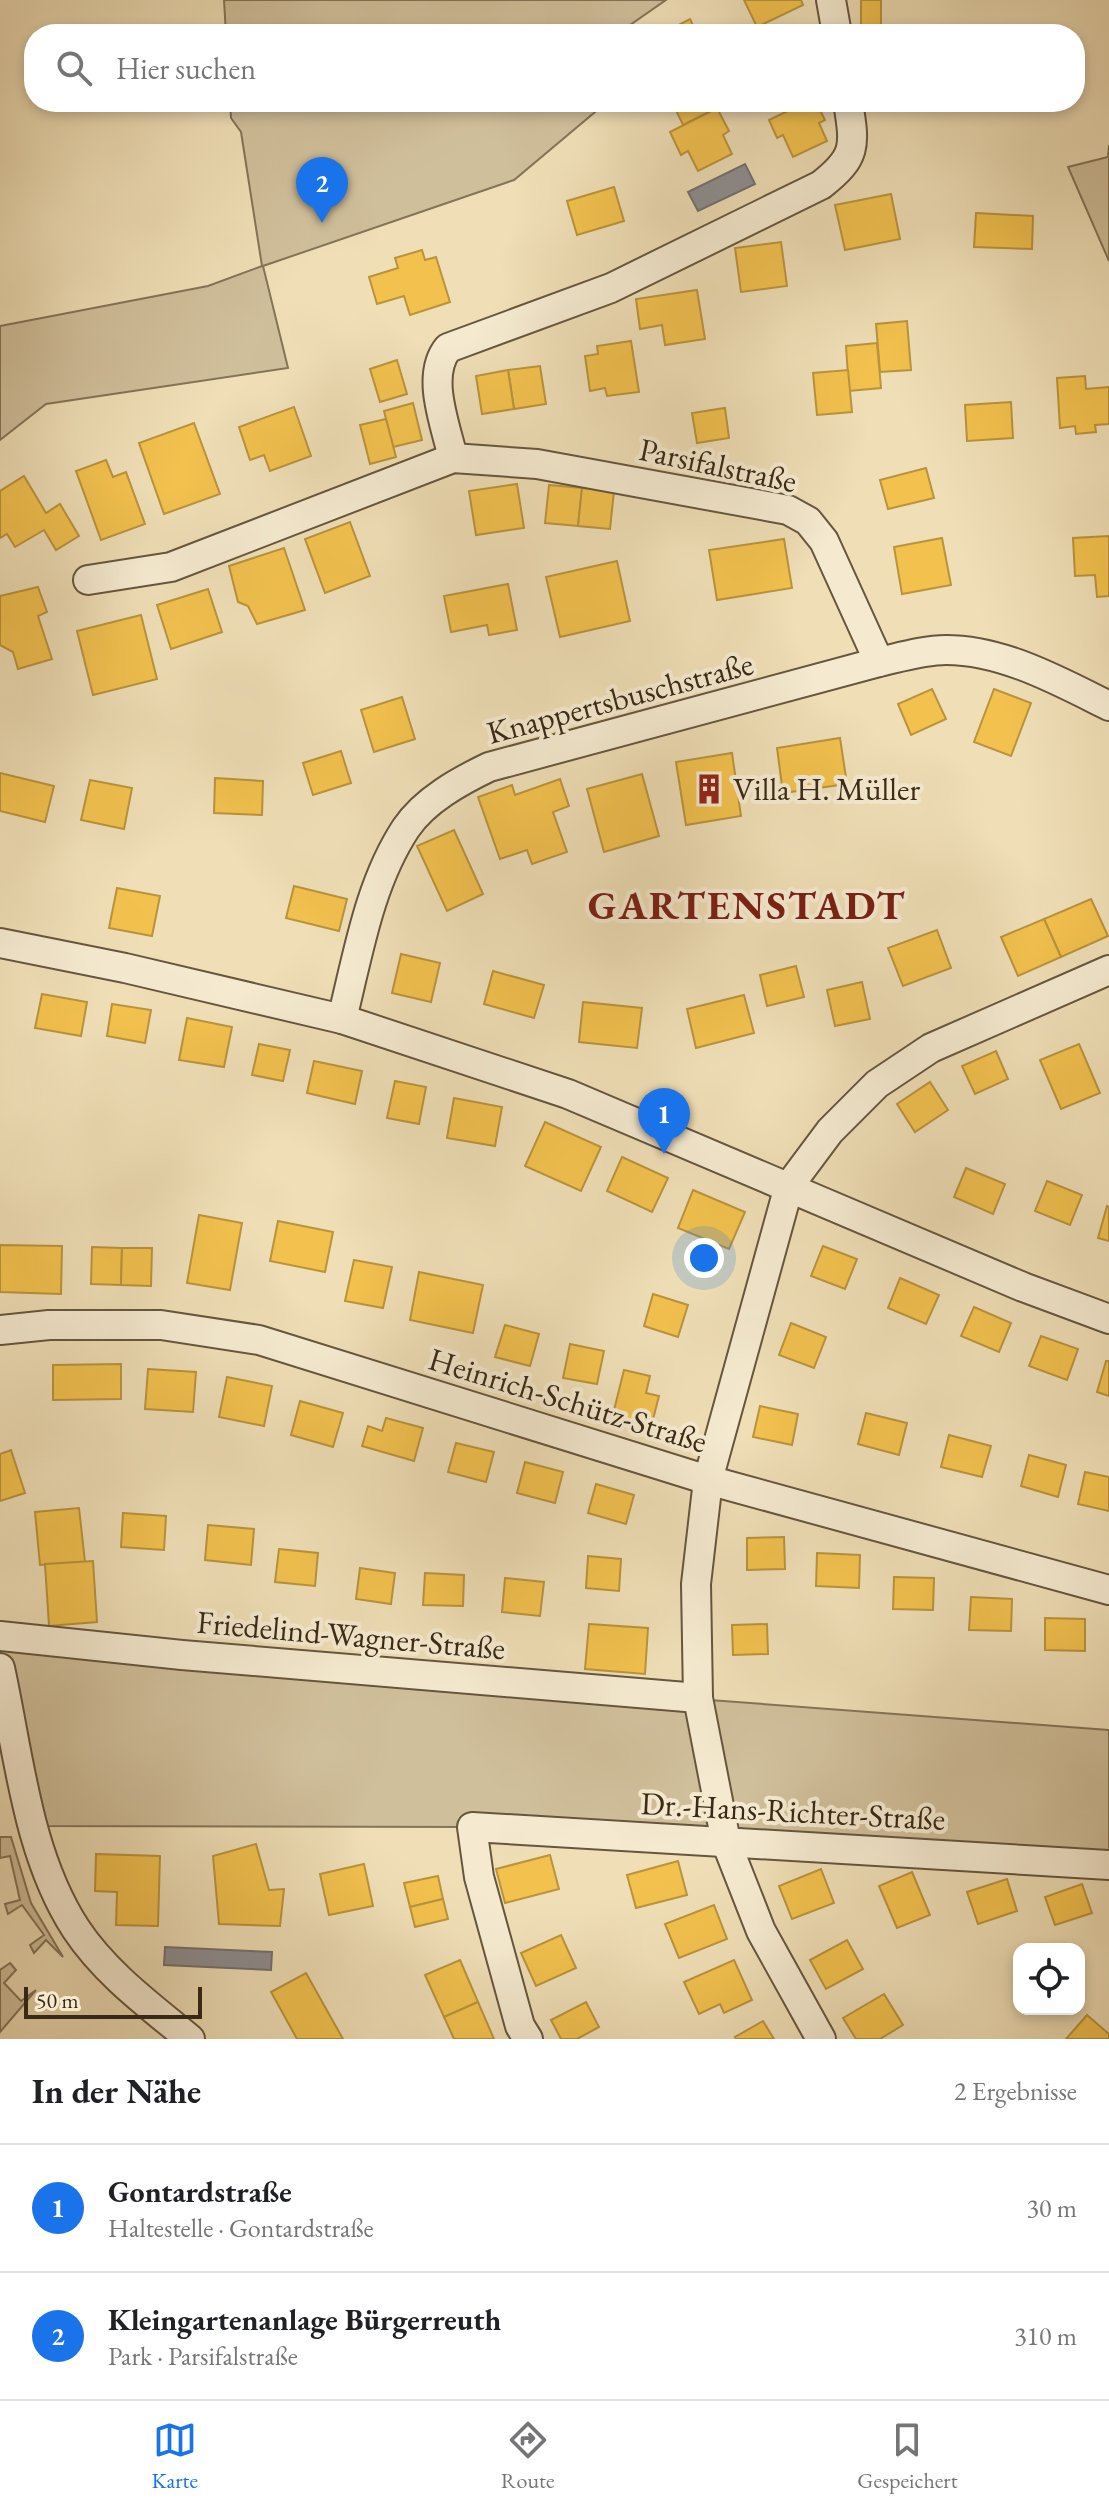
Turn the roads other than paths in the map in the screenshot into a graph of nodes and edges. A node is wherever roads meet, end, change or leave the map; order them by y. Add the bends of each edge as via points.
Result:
1 (831, 0) edge
2 (835, 24) edge
3 (849, 112) edge
4 (453, 458) junction
5 (88, 580) dead end
6 (879, 662) junction
7 (1109, 706) edge
8 (0, 943) edge
9 (1109, 970) edge
10 (342, 1019) junction
11 (789, 1186) junction
12 (1109, 1319) edge
13 (0, 1330) edge
14 (708, 1480) junction
15 (1109, 1590) edge
16 (0, 1636) edge
17 (0, 1668) edge
18 (698, 1698) junction
19 (726, 1842) junction
20 (1109, 1865) edge
21 (190, 2039) edge
22 (528, 2039) edge
23 (821, 2039) edge

1 - 2 street
3 - 4 street via 853,137 845,166 821,185 611,288 448,348 441,356 437,382
4 - 5 street, Parsifalstraße via 171,567
4 - 6 street, Parsifalstraße via 537,464 788,510 808,521 824,541
6 - 7 street via 944,650 979,654 1065,683
6 - 10 street, Knappertsbuschstraße via 670,721 528,754 452,785 407,826 382,874
8 - 10 street
9 - 11 street via 931,1048 877,1084 830,1131
10 - 11 street via 568,1094
11 - 12 street
11 - 14 street
13 - 14 street, Heinrich-Schütz-Straße via 161,1325 259,1340
14 - 15 street, Heinrich-Schütz-Straße
14 - 18 street via 696,1584
16 - 18 street, Friedelind-Wagner-Straße
17 - 21 street via 29,1810 51,1885 77,1932 128,1988
18 - 19 street
19 - 20 street, Dr.-Hans-Richter-Straße
19 - 22 street, Dr.-Hans-Richter-Straße via 472,1827 479,1877
19 - 23 street via 761,1931

